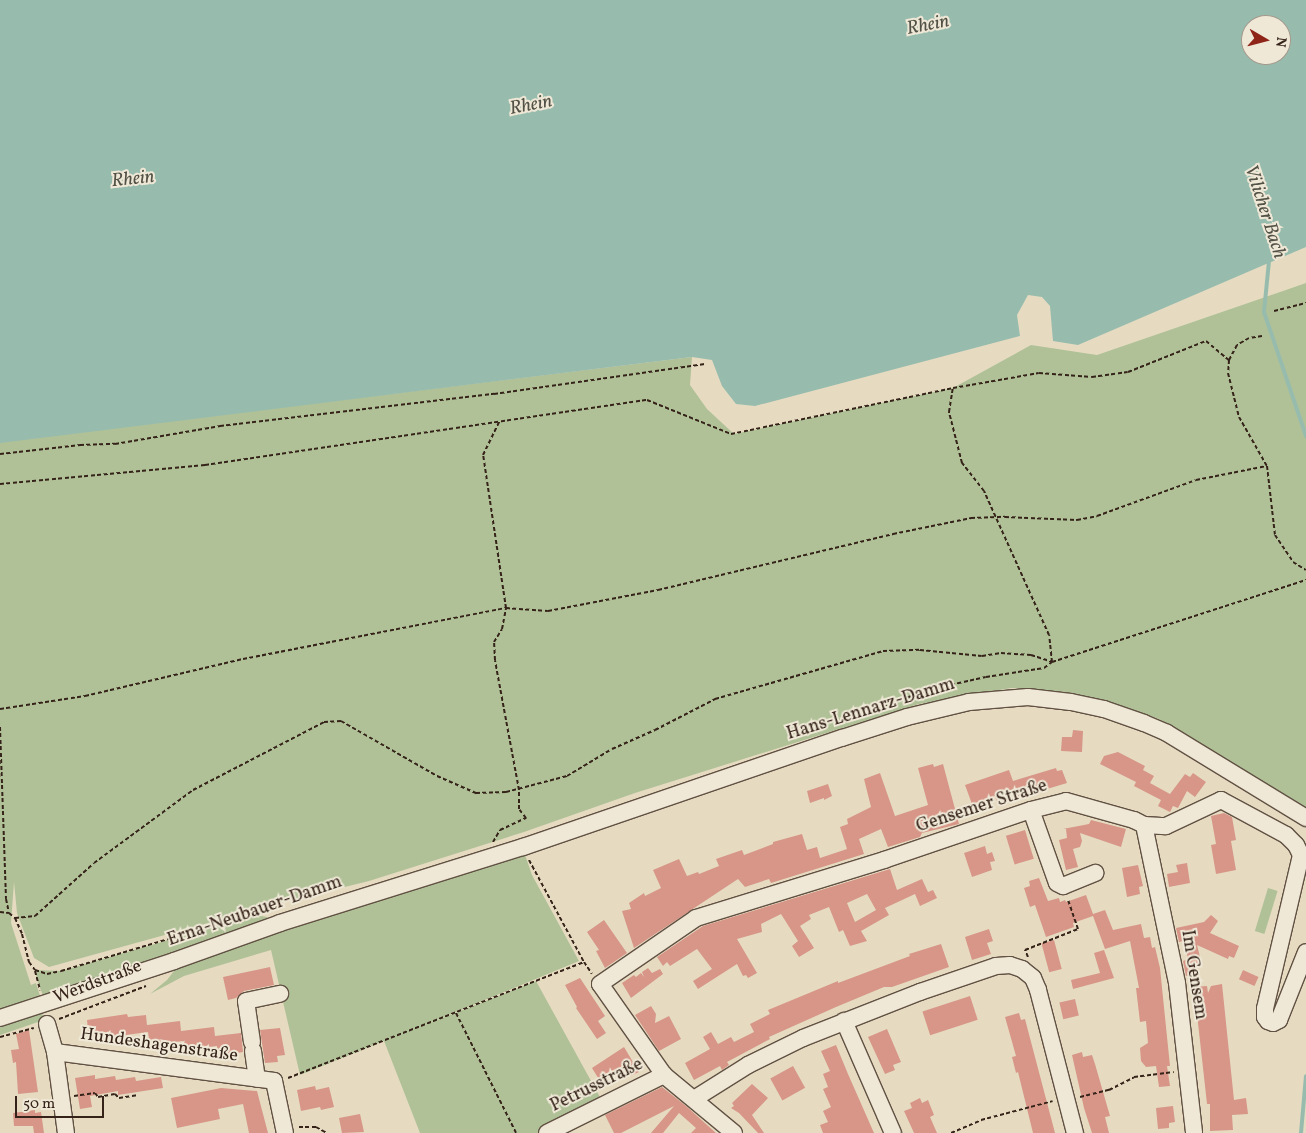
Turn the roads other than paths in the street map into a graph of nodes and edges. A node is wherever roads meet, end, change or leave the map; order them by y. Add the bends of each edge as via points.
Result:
1 (1031, 810) junction
2 (1306, 818) edge
3 (1144, 826) junction
4 (524, 847) joint
5 (1096, 873) dead end
6 (1306, 952) edge
7 (280, 994) dead end
8 (0, 1018) edge
9 (844, 1021) junction
10 (47, 1024) road end
11 (55, 1052) junction
12 (664, 1075) junction
13 (257, 1079) junction
14 (694, 1098) junction
15 (284, 1132) edge
16 (66, 1133) edge
17 (547, 1133) edge
18 (734, 1133) edge
19 (893, 1133) edge
20 (1075, 1133) edge
21 (1194, 1133) edge

1 - 3 street, Gensemer Straße via 1066,801 1134,820
1 - 5 street via 1057,883 1063,886
1 - 12 street, Gensemer Straße via 696,918 600,984
2 - 4 street, Hans-Lennarz-Damm via 1144,722 1104,709 1028,697 968,702 907,717
3 - 6 street, Gensemer Straße via 1166,826 1221,800 1286,835 1301,855 1265,1008 1268,1022 1279,1020
3 - 21 street, Im Gensem via 1176,983
4 - 8 street, Erna-Neubauer-Damm via 280,923
7 - 13 street, Hundeshagenstraße via 246,1001
9 - 14 street via 748,1065
9 - 19 street
9 - 20 street via 996,966 1010,965 1022,969 1033,978 1038,990
10 - 11 street, Werdstraße
11 - 13 street, Hundeshagenstraße
11 - 16 street, Werdstraße
12 - 14 street
12 - 17 street, Petrusstraße
13 - 15 street, Hundeshagenstraße via 274,1081
14 - 18 street

